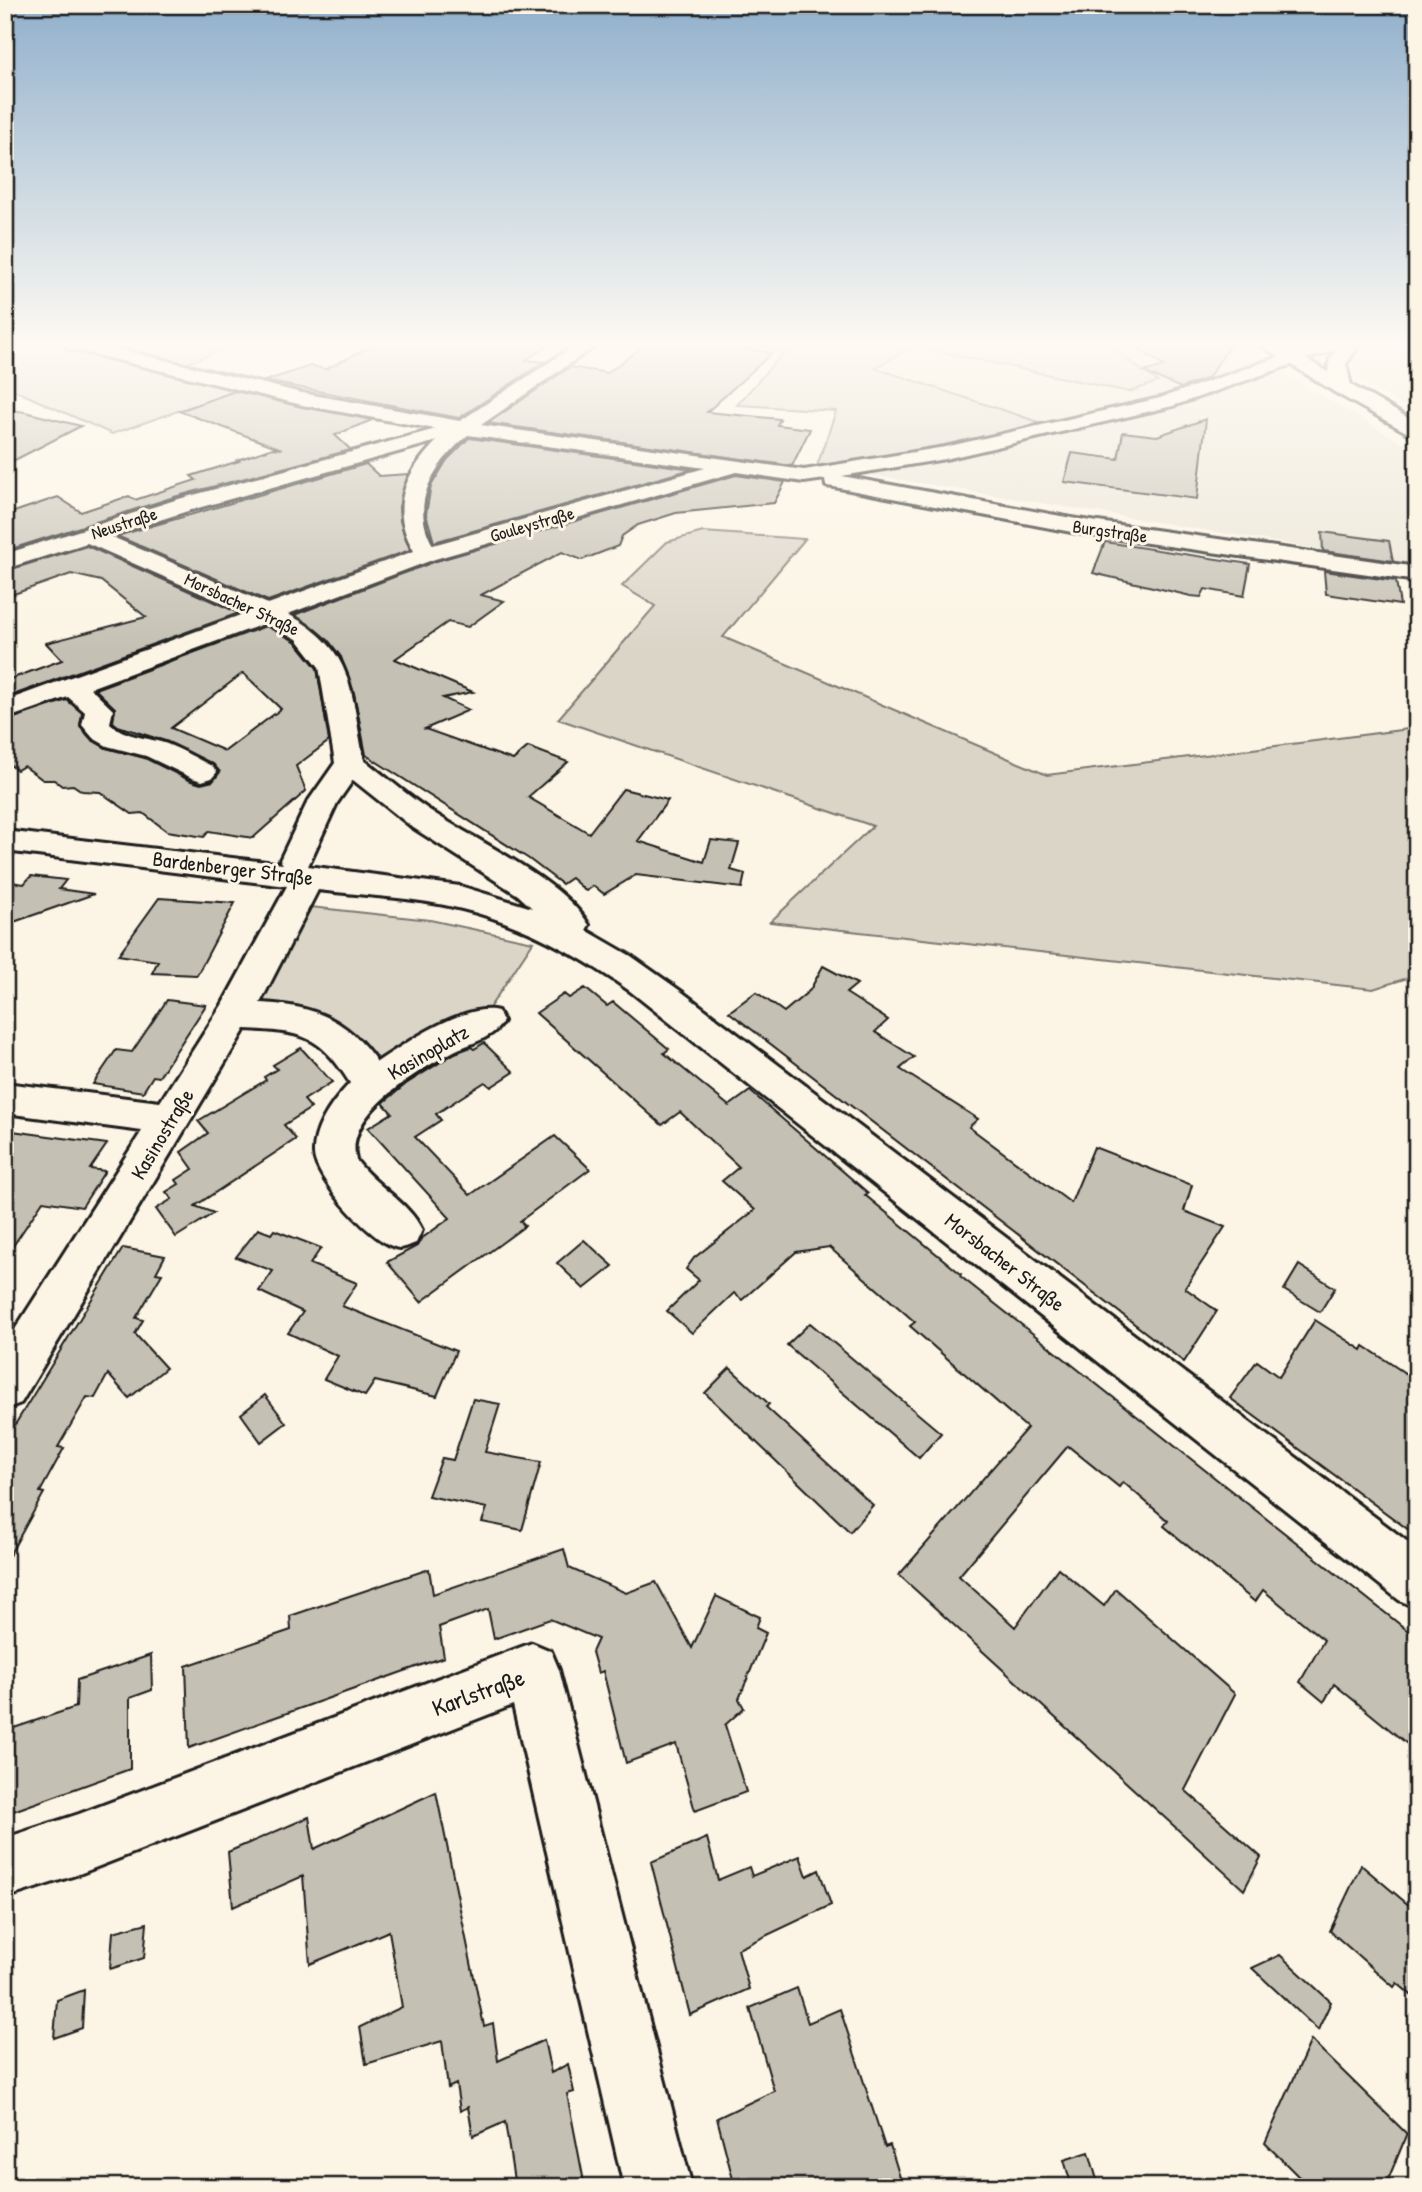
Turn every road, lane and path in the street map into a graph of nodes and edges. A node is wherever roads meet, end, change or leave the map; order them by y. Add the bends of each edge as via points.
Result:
1 (396, 446) edge
2 (442, 446) edge
3 (594, 446) edge
4 (977, 446) edge
5 (735, 466) junction
6 (804, 476) junction
7 (88, 535) junction
8 (427, 554) junction
9 (5, 562) edge
10 (1417, 574) edge
11 (267, 613) junction
12 (70, 685) junction
13 (5, 711) edge
14 (349, 754) junction
15 (202, 772) dead end
16 (5, 841) edge
17 (301, 868) junction
18 (460, 897) joint
19 (592, 946) junction
20 (235, 1015) junction
21 (485, 1021) dead end
22 (372, 1086) junction
23 (5, 1098) edge
24 (169, 1119) junction
25 (401, 1230) dead end
26 (5, 1387) edge
27 (1417, 1582) edge
28 (5, 1868) edge
29 (659, 2187) edge

1 - 7 street, Neustraße
2 - 8 street via 420,473 412,525
3 - 5 street
4 - 6 street, Gouleystraße
5 - 6 street, Gouleystraße
5 - 8 street, Gouleystraße
6 - 10 street, Burgstraße via 1077,526
7 - 9 street, Neustraße
7 - 11 street, Morsbacher Straße
8 - 11 street, Gouleystraße
11 - 12 street, Gouleystraße
11 - 14 street, Morsbacher Straße via 306,634 332,666
12 - 13 street, Gouleystraße
12 - 15 street via 99,709 96,725 107,737 153,749
14 - 17 street via 322,803
14 - 19 street, Morsbacher Straße via 423,820 530,887
16 - 17 street, Bardenberger Straße
17 - 18 street, Bardenberger Straße
17 - 20 street, Kasinostraße via 299,898
18 - 19 street, Morsbacher Straße via 533,919
19 - 27 street, Morsbacher Straße
20 - 22 street, Kasinoplatz via 311,1022 334,1037 360,1064
20 - 24 street, Kasinostraße
21 - 22 street, Kasinoplatz via 428,1049
22 - 25 street, Kasinoplatz via 347,1112 333,1156 364,1198
23 - 24 street
24 - 26 street, Kasinostraße
28 - 29 street, Karlstraße via 92,1840 532,1670

